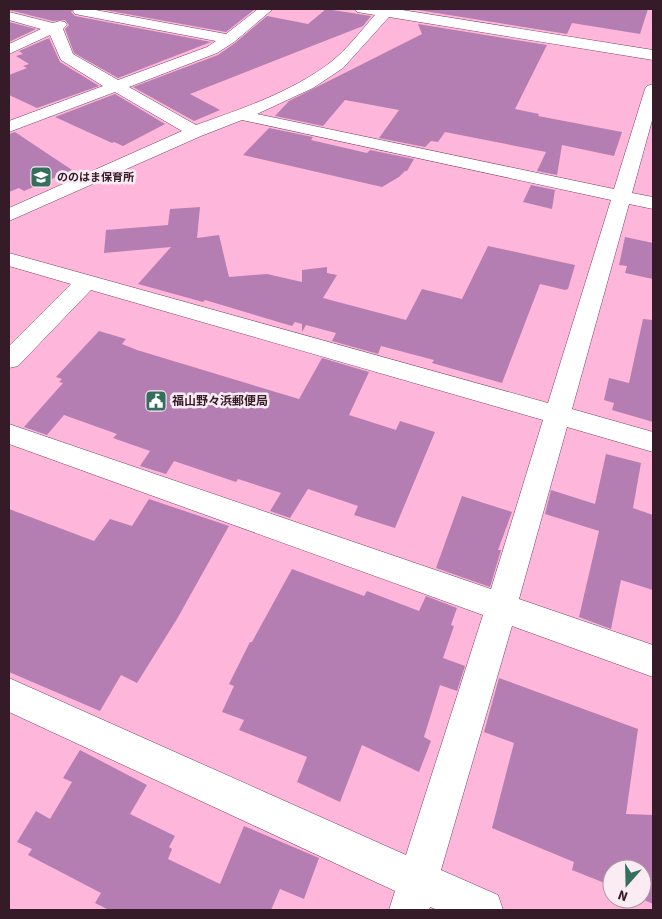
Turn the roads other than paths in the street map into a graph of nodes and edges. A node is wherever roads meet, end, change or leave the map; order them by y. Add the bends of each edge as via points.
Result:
1 (266, 9) edge
2 (362, 9) edge
3 (82, 10) edge
4 (388, 11) edge
5 (9, 16) edge
6 (55, 28) junction
7 (228, 39) junction
8 (9, 50) edge
9 (653, 55) edge
10 (116, 86) junction
11 (653, 89) edge
12 (243, 114) junction
13 (9, 126) edge
14 (195, 132) junction
15 (622, 196) junction
16 (653, 202) edge
17 (9, 215) edge
18 (9, 259) edge
19 (86, 282) junction
20 (9, 360) edge
21 (557, 414) junction
22 (9, 434) edge
23 (653, 442) edge
24 (501, 608) junction
25 (653, 661) edge
26 (9, 695) edge
27 (413, 895) edge
28 (483, 910) edge

1 - 7 street
2 - 4 street
3 - 6 street
3 - 7 street
4 - 9 street
4 - 12 street via 337,65 307,85
5 - 6 street
6 - 8 street
6 - 10 street via 66,57
7 - 10 street via 212,50
10 - 13 street
10 - 14 street
11 - 15 street
12 - 14 street
12 - 15 street
14 - 17 street
15 - 16 street
15 - 21 street
18 - 19 street
19 - 20 street
19 - 21 street
21 - 23 street
21 - 24 street
22 - 24 street
24 - 25 street
24 - 27 street
26 - 27 street
27 - 28 street

